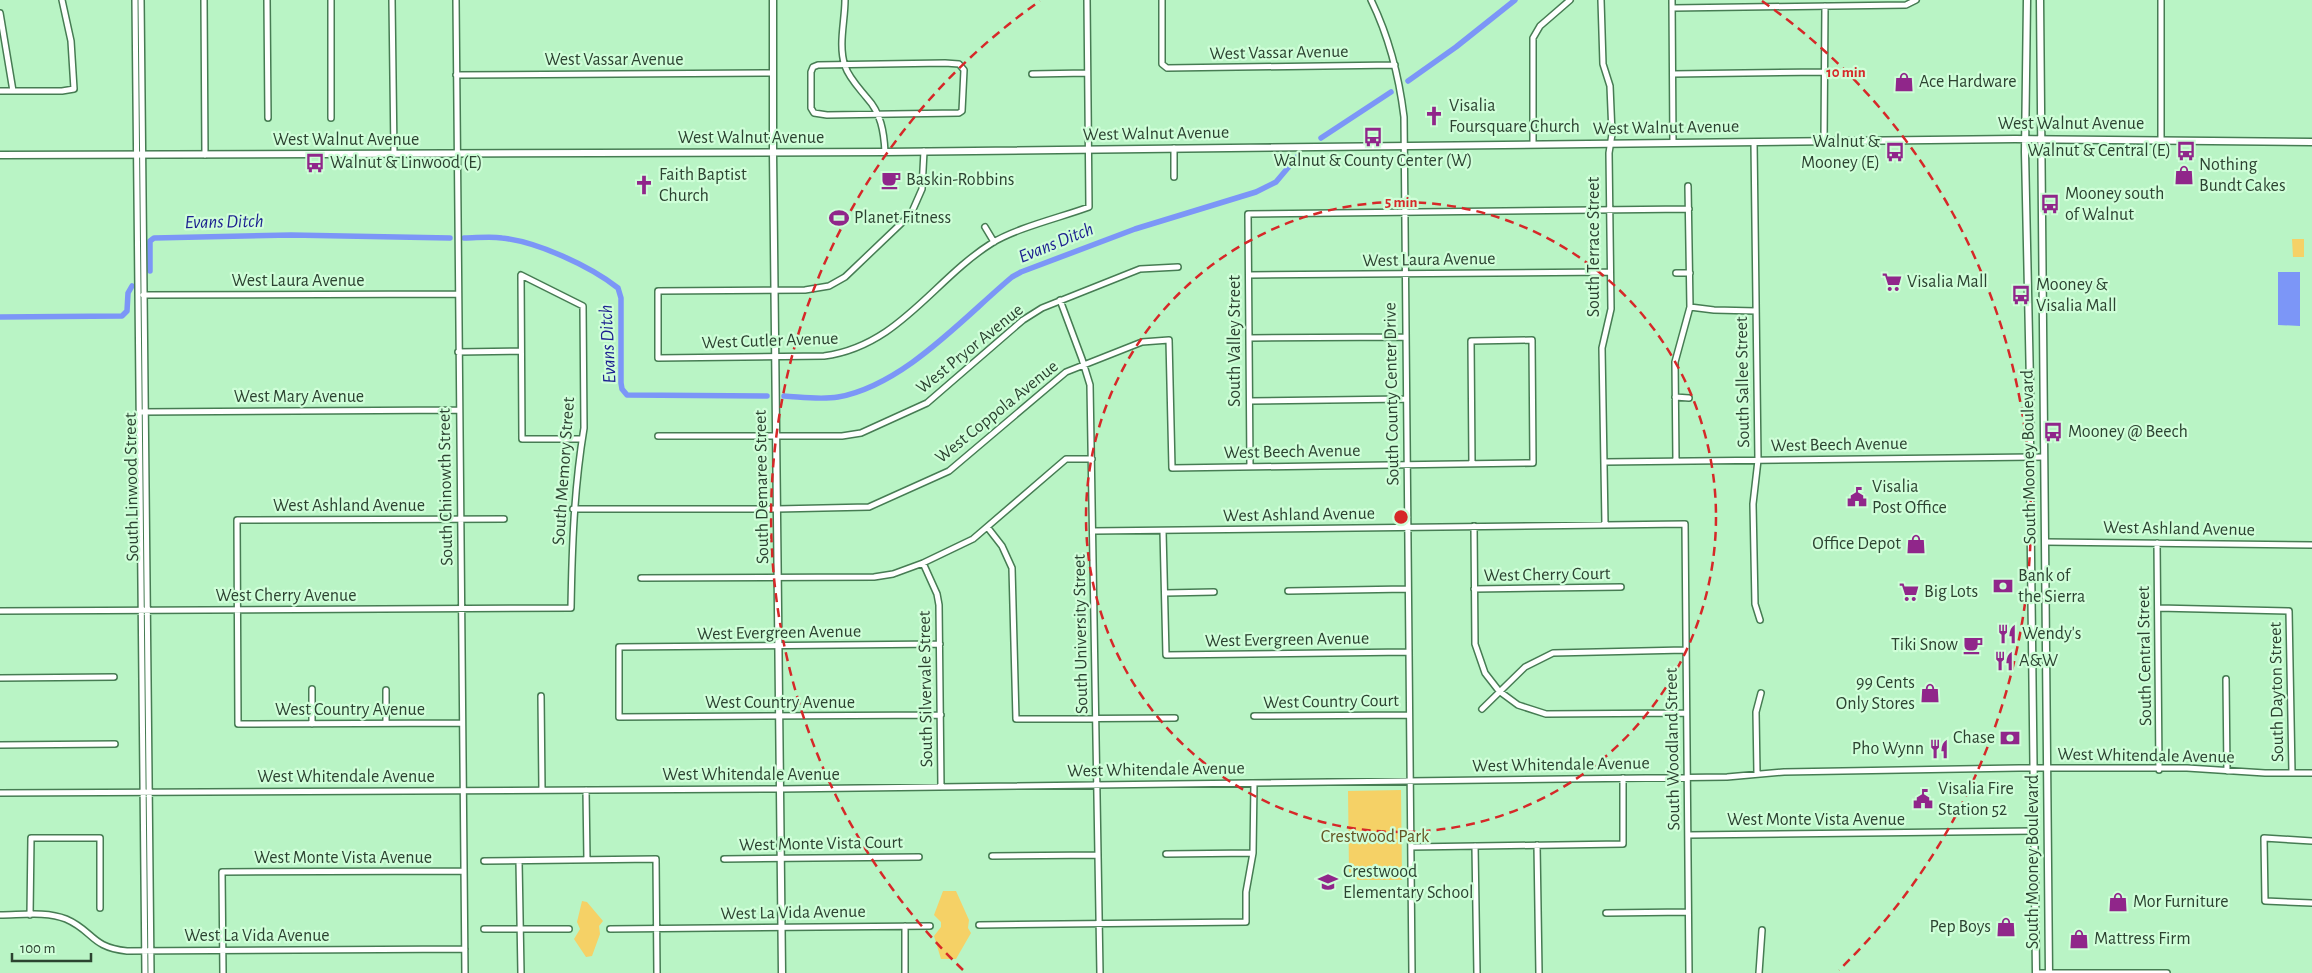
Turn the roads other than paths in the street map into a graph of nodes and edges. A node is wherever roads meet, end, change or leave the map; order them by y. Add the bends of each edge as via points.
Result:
1 (62, 0) edge
2 (135, 0) edge
3 (141, 0) edge
4 (204, 0) edge
5 (267, 0) edge
6 (331, 0) edge
7 (392, 0) edge
8 (456, 0) edge
9 (773, 0) edge
10 (844, 0) edge
11 (851, 0) edge
12 (1087, 0) edge
13 (1162, 0) edge
14 (1371, 0) edge
15 (1570, 0) edge
16 (1601, 0) edge
17 (1672, 0) edge
18 (1916, 0) edge
19 (2027, 0) edge
20 (2040, 0) edge
21 (2161, 0) edge
22 (1825, 6) junction
23 (1672, 8) junction
24 (0, 13) edge
25 (844, 65) junction
26 (1395, 65) junction
27 (1824, 72) junction
28 (772, 73) junction
29 (1032, 74) dead end
30 (1087, 74) junction
31 (1673, 74) junction
32 (456, 75) junction
33 (0, 91) edge
34 (14, 91) junction
35 (878, 115) junction
36 (268, 118) dead end
37 (331, 118) dead end
38 (2026, 139) junction
39 (2041, 139) junction
40 (2161, 140) junction
41 (1824, 141) junction
42 (1754, 142) junction
43 (2312, 142) edge
44 (1673, 143) junction
45 (1533, 144) junction
46 (1610, 144) junction
47 (1404, 146) junction
48 (1174, 148) junction
49 (1088, 150) junction
50 (924, 151) junction
51 (884, 152) junction
52 (773, 153) junction
53 (394, 154) junction
54 (456, 154) junction
55 (0, 155) edge
56 (139, 155) junction
57 (204, 155) junction
58 (1174, 177) dead end
59 (1688, 186) dead end
60 (1689, 209) junction
61 (1609, 210) junction
62 (1405, 212) junction
63 (985, 226) dead end
64 (994, 242) junction
65 (1178, 268) dead end
66 (1610, 272) junction
67 (1676, 273) dead end
68 (1690, 273) junction
69 (1405, 274) junction
70 (1249, 275) junction
71 (774, 290) junction
72 (458, 294) junction
73 (141, 295) junction
74 (1060, 300) junction
75 (1690, 307) junction
76 (1756, 311) junction
77 (1405, 337) junction
78 (1249, 338) junction
79 (521, 351) junction
80 (458, 352) junction
81 (775, 357) junction
82 (1084, 364) junction
83 (1675, 397) junction
84 (1689, 398) dead end
85 (1405, 399) junction
86 (1250, 401) junction
87 (459, 410) junction
88 (142, 412) junction
89 (658, 436) dead end
90 (776, 436) junction
91 (582, 438) junction
92 (2030, 457) junction
93 (2044, 457) junction
94 (1092, 459) junction
95 (1758, 460) junction
96 (1676, 461) junction
97 (1605, 462) junction
98 (1472, 464) junction
99 (1406, 465) junction
100 (1250, 467) junction
101 (1172, 468) joint
102 (573, 509) junction
103 (777, 509) junction
104 (460, 519) junction
105 (504, 519) dead end
106 (1606, 524) junction
107 (1685, 524) joint
108 (1474, 526) junction
109 (1407, 527) junction
110 (988, 528) junction
111 (1163, 530) junction
112 (1093, 531) junction
113 (2045, 542) junction
114 (2157, 543) junction
115 (2312, 545) edge
116 (923, 562) junction
117 (641, 578) dead end
118 (778, 578) junction
119 (1621, 587) dead end
120 (1407, 589) junction
121 (1474, 589) junction
122 (1288, 591) dead end
123 (1214, 592) dead end
124 (1165, 593) junction
125 (571, 608) joint
126 (2158, 608) junction
127 (236, 609) junction
128 (461, 609) junction
129 (141, 610) junction
130 (0, 611) edge
131 (148, 611) junction
132 (1760, 620) dead end
133 (940, 644) junction
134 (778, 647) junction
135 (1686, 650) junction
136 (1408, 652) junction
137 (114, 677) dead end
138 (0, 678) edge
139 (2226, 679) dead end
140 (312, 689) dead end
141 (386, 690) dead end
142 (1499, 691) junction
143 (1760, 693) dead end
144 (541, 696) dead end
145 (1482, 709) dead end
146 (1686, 713) junction
147 (1409, 715) junction
148 (940, 716) junction
149 (1254, 716) dead end
150 (619, 717) joint
151 (779, 717) junction
152 (1097, 718) junction
153 (1175, 718) dead end
154 (386, 723) junction
155 (462, 723) junction
156 (312, 724) junction
157 (115, 744) dead end
158 (0, 745) edge
159 (2034, 768) junction
160 (2048, 768) junction
161 (2160, 770) junction
162 (2226, 771) junction
163 (1757, 773) junction
164 (2292, 773) junction
165 (2312, 774) edge
166 (1687, 777) junction
167 (1622, 778) junction
168 (1410, 781) junction
169 (1254, 783) junction
170 (1098, 784) junction
171 (942, 787) junction
172 (780, 789) junction
173 (463, 790) junction
174 (542, 790) junction
175 (586, 790) junction
176 (143, 792) junction
177 (149, 792) junction
178 (0, 793) edge
179 (2034, 831) junction
180 (1688, 834) junction
181 (2312, 840) edge
182 (1537, 845) junction
183 (1475, 846) junction
184 (1411, 847) junction
185 (1253, 853) junction
186 (1166, 854) dead end
187 (1098, 855) junction
188 (992, 856) dead end
189 (919, 857) dead end
190 (781, 858) junction
191 (724, 859) dead end
192 (587, 860) junction
193 (484, 861) dead end
194 (519, 861) junction
195 (464, 870) junction
196 (2312, 903) edge
197 (100, 908) dead end
198 (1688, 912) junction
199 (30, 914) junction
200 (1606, 914) dead end
201 (0, 915) edge
202 (1099, 924) junction
203 (979, 925) dead end
204 (905, 926) junction
205 (930, 926) dead end
206 (781, 927) junction
207 (656, 928) junction
208 (484, 929) dead end
209 (520, 929) junction
210 (569, 929) dead end
211 (610, 929) dead end
212 (1762, 930) dead end
213 (465, 948) junction
214 (148, 950) junction
215 (223, 950) junction
216 (2049, 972) edge
217 (144, 973) edge
218 (151, 973) edge
219 (223, 973) edge
220 (465, 973) edge
221 (521, 973) edge
222 (657, 973) edge
223 (782, 973) edge
224 (905, 973) edge
225 (1100, 973) edge
226 (1412, 973) edge
227 (1477, 973) edge
228 (1539, 973) edge
229 (1689, 973) edge
230 (1759, 973) edge
231 (2036, 973) edge
232 (2167, 973) edge

1 - 34 street via 71,41 74,89
2 - 56 street, South Linwood Street
3 - 56 street, South Linwood Street
4 - 57 street
5 - 36 street
6 - 37 street
7 - 53 street
8 - 32 street, South Chinowth Street
9 - 28 main road, South Demaree Street
10 - 11 street
10 - 25 street
12 - 30 street
13 - 26 street, West Vassar Avenue via 1164,67
14 - 26 street, South County Center Drive
15 - 45 street via 1534,34
16 - 46 street, South Terrace Street via 1603,64 1610,86
17 - 23 street
18 - 22 street via 1906,4
19 - 38 main road, South Mooney Boulevard
20 - 39 main road, South Mooney Boulevard
21 - 40 street
22 - 23 street
22 - 27 street
23 - 31 street
24 - 34 street
25 - 35 street
25 - 35 street via 813,67 810,105 814,113
25 - 35 street via 953,63 964,70 963,103 959,113
26 - 47 street, South County Center Drive via 1401,91
27 - 31 street
27 - 41 street
28 - 32 street, West Vassar Avenue
28 - 52 main road, South Demaree Street
29 - 30 street
30 - 49 street
31 - 44 street
32 - 54 street, South Chinowth Street
33 - 34 street
35 - 51 street via 884,135
38 - 39 main road, West Walnut Avenue
38 - 41 main road, West Walnut Avenue
38 - 92 main road, South Mooney Boulevard
39 - 40 main road, West Walnut Avenue
39 - 93 main road, South Mooney Boulevard
40 - 43 main road, West Walnut Avenue
41 - 42 main road, West Walnut Avenue
42 - 44 main road, West Walnut Avenue
42 - 76 street, South Sallee Street
44 - 46 main road, West Walnut Avenue
45 - 46 main road, West Walnut Avenue
45 - 47 main road, West Walnut Avenue
46 - 61 street, South Terrace Street
47 - 48 main road, West Walnut Avenue
47 - 62 street, South County Center Drive
48 - 49 main road, West Walnut Avenue
48 - 58 street
49 - 50 main road, West Walnut Avenue
49 - 64 street, West Cutler Avenue via 1090,207
50 - 51 main road, West Walnut Avenue
50 - 71 street via 919,197 904,223 844,277 829,286
51 - 52 main road, West Walnut Avenue
52 - 54 main road, West Walnut Avenue
52 - 71 main road, South Demaree Street
53 - 54 main road, West Walnut Avenue
53 - 57 main road, West Walnut Avenue
54 - 72 street, South Chinowth Street
55 - 56 main road, West Walnut Avenue
56 - 57 main road, West Walnut Avenue
56 - 73 street, South Linwood Street
59 - 60 street
60 - 61 street
60 - 68 street
61 - 62 street
61 - 66 street, South Terrace Street
62 - 69 street, South County Center Drive
62 - 70 street, South Valley Street via 1248,214
63 - 64 street
64 - 81 street, West Cutler Avenue via 872,342 844,354
65 - 74 street, West Pryor Avenue via 1140,269
66 - 69 street, West Laura Avenue
66 - 97 street, South Terrace Street via 1610,310 1602,348
67 - 68 street
68 - 75 street
69 - 70 street, West Laura Avenue
69 - 77 street, South County Center Drive
70 - 78 street, South Valley Street
71 - 81 main road, South Demaree Street
71 - 81 street, West Cutler Avenue via 658,291 658,358
72 - 73 street, West Laura Avenue
72 - 80 street, South Chinowth Street
73 - 88 street, South Linwood Street
74 - 82 street, South University Street
74 - 90 street, West Pryor Avenue via 1023,320 938,395 913,410 852,435
75 - 76 street
75 - 83 street via 1675,362
76 - 95 street, South Sallee Street
77 - 78 street
77 - 85 street, South County Center Drive
78 - 86 street, South Valley Street
79 - 80 street
79 - 91 street via 522,439
79 - 91 street, South Memory Street via 521,275 583,306
80 - 87 street, South Chinowth Street
81 - 90 main road, South Demaree Street
82 - 94 street, South University Street via 1090,385
82 - 101 street, West Coppola Avenue via 1142,342 1169,340
82 - 103 street, West Coppola Avenue via 1059,376 943,475 868,507
83 - 84 street
83 - 96 street
85 - 86 street
85 - 99 street, South County Center Drive
86 - 100 street, South Valley Street
87 - 88 street, West Mary Avenue
87 - 104 street, South Chinowth Street
88 - 129 street, South Linwood Street
88 - 131 street, South Linwood Street
89 - 90 street, West Pryor Avenue
90 - 103 main road, South Demaree Street
91 - 102 street, South Memory Street
92 - 93 street, West Beech Avenue
92 - 95 street, West Beech Avenue
92 - 159 main road, South Mooney Boulevard
93 - 113 main road, South Mooney Boulevard
94 - 110 street via 1066,459
94 - 112 street, South University Street
95 - 96 street, West Beech Avenue
95 - 132 street, South Sallee Street via 1753,504 1755,604
96 - 97 street, West Beech Avenue
97 - 106 street, South Terrace Street
98 - 98 street, West Beech Avenue via 1470,340 1532,340 1533,463
98 - 99 street, West Beech Avenue
99 - 100 street, West Beech Avenue
99 - 109 street, South County Center Drive
100 - 101 street, West Beech Avenue
102 - 103 street, West Coppola Avenue
102 - 125 street, South Memory Street
103 - 118 main road, South Demaree Street
104 - 105 street, West Ashland Avenue
104 - 127 street, West Ashland Avenue via 237,520
104 - 128 street, South Chinowth Street
106 - 107 street, West Ashland Avenue
106 - 108 street, West Ashland Avenue
107 - 135 street, South Woodland Street
108 - 109 street, West Ashland Avenue
108 - 121 street
109 - 111 street, West Ashland Avenue
109 - 120 street, South County Center Drive
110 - 116 street via 964,544
110 - 152 street via 1002,546 1012,568 1016,719
111 - 112 street, West Ashland Avenue
111 - 124 street
112 - 152 street, South University Street
113 - 114 street, West Ashland Avenue
113 - 160 main road, South Mooney Boulevard
114 - 115 street, West Ashland Avenue
114 - 126 street, South Central Street
116 - 118 street via 884,576
116 - 133 street, South Silvervale Street via 937,594
117 - 118 street
118 - 134 main road, South Demaree Street
119 - 121 street, West Cherry Court
120 - 122 street
120 - 136 street, South County Center Drive
121 - 142 street via 1477,653 1485,673
123 - 124 street
124 - 136 street, West Evergreen Avenue via 1166,655
125 - 128 street, West Cherry Avenue
126 - 161 street, South Central Street
126 - 164 street, South Dayton Street via 2289,611
127 - 128 street, West Cherry Avenue
127 - 131 street, West Cherry Avenue
127 - 156 street, West Country Avenue via 238,724
128 - 155 street, South Chinowth Street
129 - 130 street, West Cherry Avenue
129 - 131 street, West Cherry Avenue
129 - 176 street, South Linwood Street
131 - 177 street, South Linwood Street
133 - 134 street, West Evergreen Avenue
133 - 148 street, South Silvervale Street
134 - 150 street, West Evergreen Avenue via 619,648
134 - 151 main road, South Demaree Street
135 - 142 street via 1553,654 1524,666
135 - 146 street, South Woodland Street
136 - 147 street, South County Center Drive
137 - 138 street
139 - 162 street
140 - 156 street
141 - 154 street
142 - 145 street
142 - 146 street via 1518,705 1546,714
143 - 163 street via 1756,712
144 - 174 street
146 - 166 street, South Woodland Street
147 - 149 street, West Country Court
147 - 168 street, South County Center Drive
148 - 151 street, West Country Avenue
148 - 171 street, South Silvervale Street
150 - 151 street, West Country Avenue
151 - 172 main road, South Demaree Street
152 - 153 street
152 - 170 street, South University Street
154 - 155 street, West Country Avenue
154 - 156 street, West Country Avenue
155 - 173 street, South Chinowth Street
157 - 158 street
159 - 160 street, West Whitendale Avenue
159 - 163 street, West Whitendale Avenue
159 - 179 main road, South Mooney Boulevard
160 - 161 street, West Whitendale Avenue
160 - 216 main road, South Mooney Boulevard
161 - 162 street, West Whitendale Avenue
162 - 164 street, West Whitendale Avenue
163 - 166 street, West Whitendale Avenue
164 - 165 street, West Whitendale Avenue
166 - 167 street, West Whitendale Avenue
166 - 180 street, South Woodland Street
167 - 168 street, West Whitendale Avenue
167 - 182 street via 1623,844
168 - 169 street, West Whitendale Avenue
168 - 184 street, South County Center Drive
169 - 170 street, West Whitendale Avenue
169 - 185 street
170 - 171 street, West Whitendale Avenue
170 - 187 street, South University Street
171 - 172 street, West Whitendale Avenue
172 - 175 street, West Whitendale Avenue
172 - 190 main road, South Demaree Street
173 - 174 street, West Whitendale Avenue
173 - 177 street, West Whitendale Avenue
173 - 195 street, South Chinowth Street
174 - 175 street, West Whitendale Avenue
175 - 192 street
176 - 177 street, West Whitendale Avenue
176 - 178 street, West Whitendale Avenue
176 - 214 street, South Linwood Street
177 - 214 street, South Linwood Street
179 - 180 street, West Monte Vista Avenue
179 - 231 main road, South Mooney Boulevard
180 - 198 street, South Woodland Street
181 - 196 street via 2264,838 2265,901
182 - 183 street
182 - 228 street
183 - 184 street
183 - 227 street
184 - 226 street, South County Center Drive
185 - 186 street
185 - 202 street via 1246,892 1246,922
187 - 188 street
187 - 202 street, South University Street
189 - 190 street, West Monte Vista Court
190 - 191 street, West Monte Vista Court
190 - 206 main road, South Demaree Street
192 - 194 street
192 - 207 street via 656,859
193 - 194 street
194 - 209 street
195 - 213 street, South Chinowth Street
195 - 215 street, West Monte Vista Avenue via 222,872
197 - 199 street via 100,838 30,838
198 - 200 street
198 - 229 street, South Woodland Street
199 - 201 street, West La Vida Avenue
199 - 214 street, West La Vida Avenue via 66,919 110,949
202 - 203 street
202 - 225 street, South University Street
204 - 205 street, West La Vida Avenue
204 - 206 street, West La Vida Avenue
204 - 224 street
206 - 207 street, West La Vida Avenue
206 - 223 main road, South Demaree Street
207 - 211 street, West La Vida Avenue
207 - 222 street
208 - 209 street
209 - 210 street
209 - 221 street
212 - 230 street
213 - 215 street, West La Vida Avenue
213 - 220 street, South Chinowth Street
214 - 215 street, West La Vida Avenue
214 - 217 street, South Linwood Street
214 - 218 street, South Linwood Street
215 - 219 street
216 - 231 street
216 - 232 street

